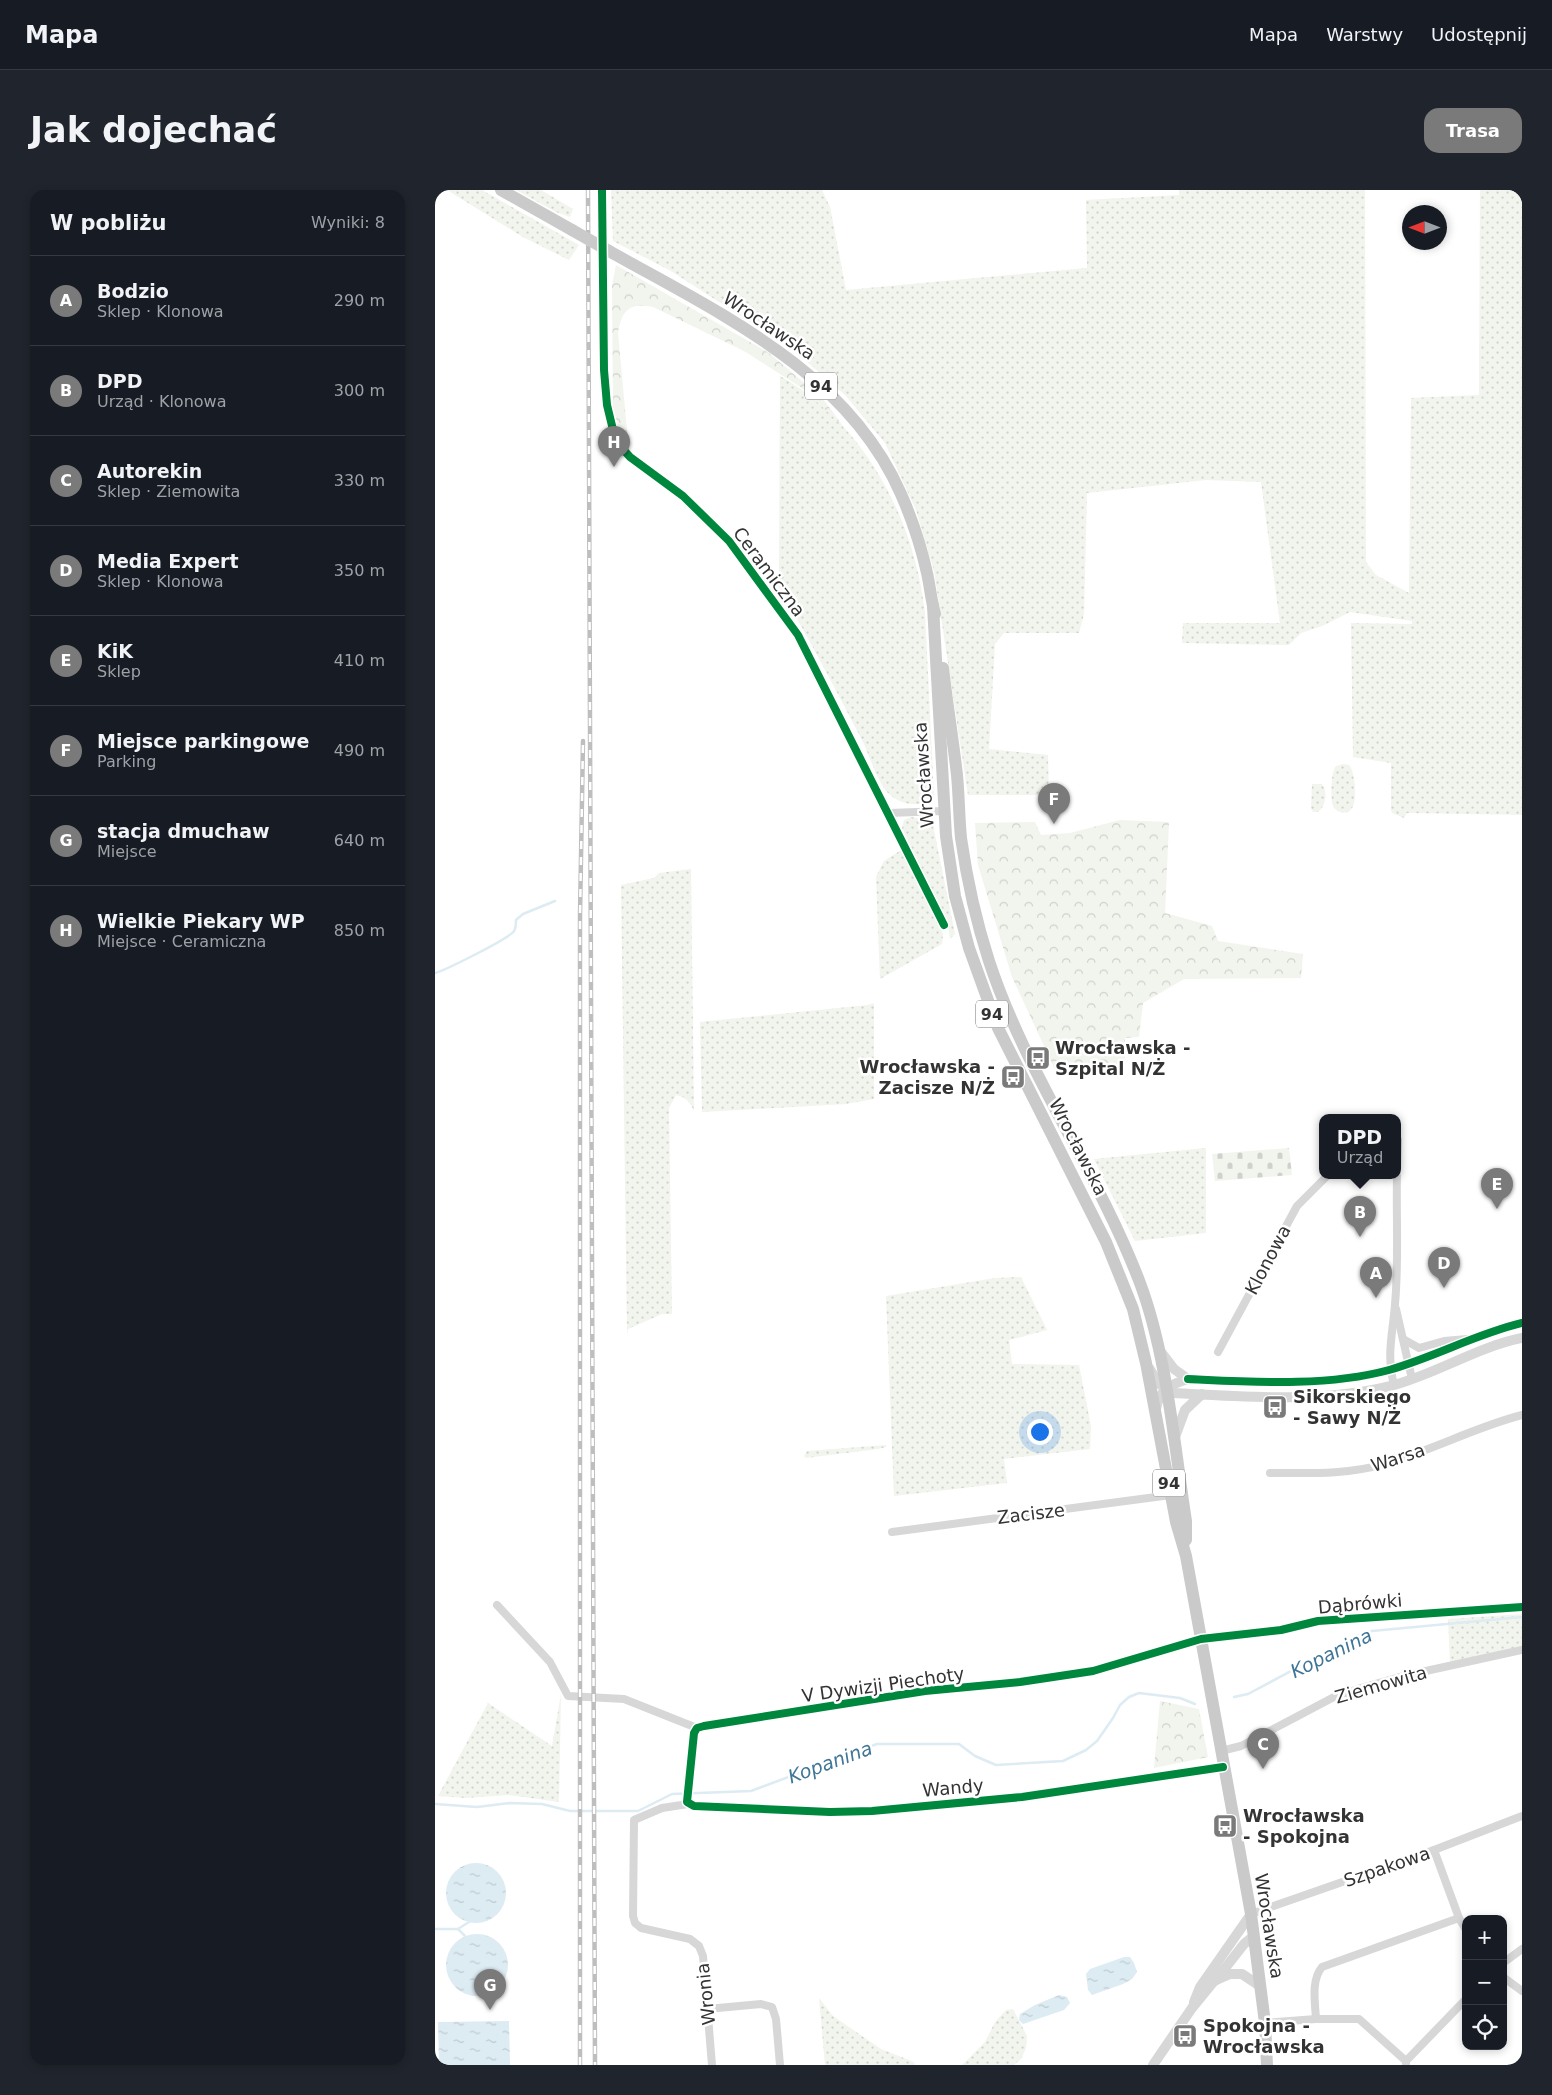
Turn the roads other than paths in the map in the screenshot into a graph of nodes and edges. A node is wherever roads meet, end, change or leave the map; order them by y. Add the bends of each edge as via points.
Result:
1 (501, 190) edge
2 (602, 190) edge
3 (933, 606) junction
4 (944, 811) junction
5 (889, 812) junction
6 (944, 924) dead end
7 (1324, 1179) edge
8 (1397, 1179) edge
9 (1395, 1304) junction
10 (1522, 1323) edge
11 (1469, 1338) junction
12 (1522, 1338) edge
13 (1403, 1339) junction
14 (1157, 1346) junction
15 (1219, 1352) dead end
16 (1146, 1364) junction
17 (1409, 1364) junction
18 (1390, 1370) junction
19 (1188, 1379) junction
20 (1412, 1379) junction
21 (1394, 1384) junction
22 (1166, 1389) junction
23 (1201, 1394) junction
24 (1156, 1410) junction
25 (1522, 1415) edge
26 (1174, 1440) junction
27 (1270, 1473) dead end
28 (1171, 1495) junction
29 (892, 1532) dead end
30 (1186, 1556) junction
31 (497, 1605) dead end
32 (1522, 1608) edge
33 (1201, 1639) junction
34 (1522, 1650) edge
35 (697, 1728) junction
36 (1221, 1751) junction
37 (1223, 1767) junction
38 (688, 1801) junction
39 (1522, 1816) edge
40 (634, 1820) joint
41 (1434, 1850) junction
42 (1251, 1914) junction
43 (1459, 1918) junction
44 (1462, 1923) edge
45 (1254, 1936) junction
46 (1230, 1943) junction
47 (1522, 1949) edge
48 (1507, 1960) edge
49 (1507, 1980) edge
50 (1215, 1981) junction
51 (1260, 1986) junction
52 (1522, 1991) edge
53 (1462, 2003) edge
54 (1192, 2008) junction
55 (707, 2009) junction
56 (1316, 2019) junction
57 (1265, 2023) junction
58 (1406, 2063) edge
59 (712, 2065) edge
60 (780, 2065) edge
61 (1153, 2065) edge
62 (1267, 2065) edge

1 - 3 main road, Wrocławska / 94, bridge via 743,327 805,370 855,420 900,493 920,543
2 - 5 street, Ceramiczna via 604,370 607,405 615,434 630,458 683,496 707,518 764,587 798,635
3 - 4 main road, Wrocławska / 94
3 - 14 main road, Wrocławska / 94 via 956,771 964,857 984,944 1011,1019 1126,1250 1147,1303
4 - 5 street
4 - 16 main road, Wrocławska / 94 via 955,896 983,991 998,1028 1120,1272 1133,1308
5 - 6 street, Ceramiczna
7 - 15 street, Klonowa via 1297,1206
8 - 9 street
9 - 13 street
9 - 18 street
10 - 11 street
11 - 13 street via 1419,1348
11 - 17 street
12 - 20 street via 1477,1352
13 - 17 street
14 - 19 street via 1167,1362
14 - 22 main road, Wrocławska / 94
16 - 22 street
16 - 24 main road, Wrocławska / 94
17 - 18 street
17 - 20 street
18 - 19 street via 1319,1381
18 - 21 street
19 - 22 street
20 - 21 street
21 - 23 street via 1326,1396
22 - 23 street via 1175,1393
22 - 24 street via 1159,1397
22 - 26 main road, Wrocławska / 94
23 - 26 street via 1185,1410
24 - 28 main road, Wrocławska / 94
25 - 27 street, Warsa via 1492,1423 1412,1455 1363,1469 1332,1473
26 - 30 main road, Wrocławska / 94 via 1186,1521
28 - 29 street, Zacisze
28 - 30 main road, Wrocławska / 94
30 - 33 main road, Wrocławska / 94
31 - 35 street via 550,1662 568,1696 624,1699
32 - 33 street, Dąbrówki via 1318,1622 1281,1630
33 - 35 street, V Dywizji Piechoty via 1093,1671 925,1691
33 - 36 main road, Wrocławska / 94
34 - 36 street, Ziemowita via 1361,1688 1334,1698 1241,1746
35 - 38 street via 692,1745
36 - 37 main road, Wrocławska / 94
37 - 38 street, Wandy via 1022,1797 872,1811 694,1806
37 - 42 main road, Wrocławska / 94
38 - 40 street, Wandy
39 - 41 street, Szpakowa
40 - 55 street, Wronia via 635,1923 641,1928 695,1942 703,1956
41 - 42 street, Szpakowa
41 - 43 street
42 - 45 main road, Wrocławska / 94
42 - 46 street
43 - 44 street
43 - 56 street via 1323,1966 1315,1982
45 - 46 street via 1243,1934
45 - 50 street
45 - 51 main road, Wrocławska / 94
46 - 54 street via 1200,1987
47 - 48 street
49 - 52 street
50 - 51 street via 1230,1974 1242,1974
50 - 54 street
51 - 57 main road, Wrocławska / 94
53 - 58 street
54 - 61 street
55 - 59 street, Wronia
55 - 60 street via 761,2004 772,2006
56 - 57 street
56 - 58 street via 1359,2019
57 - 62 main road, Wrocławska / 94

